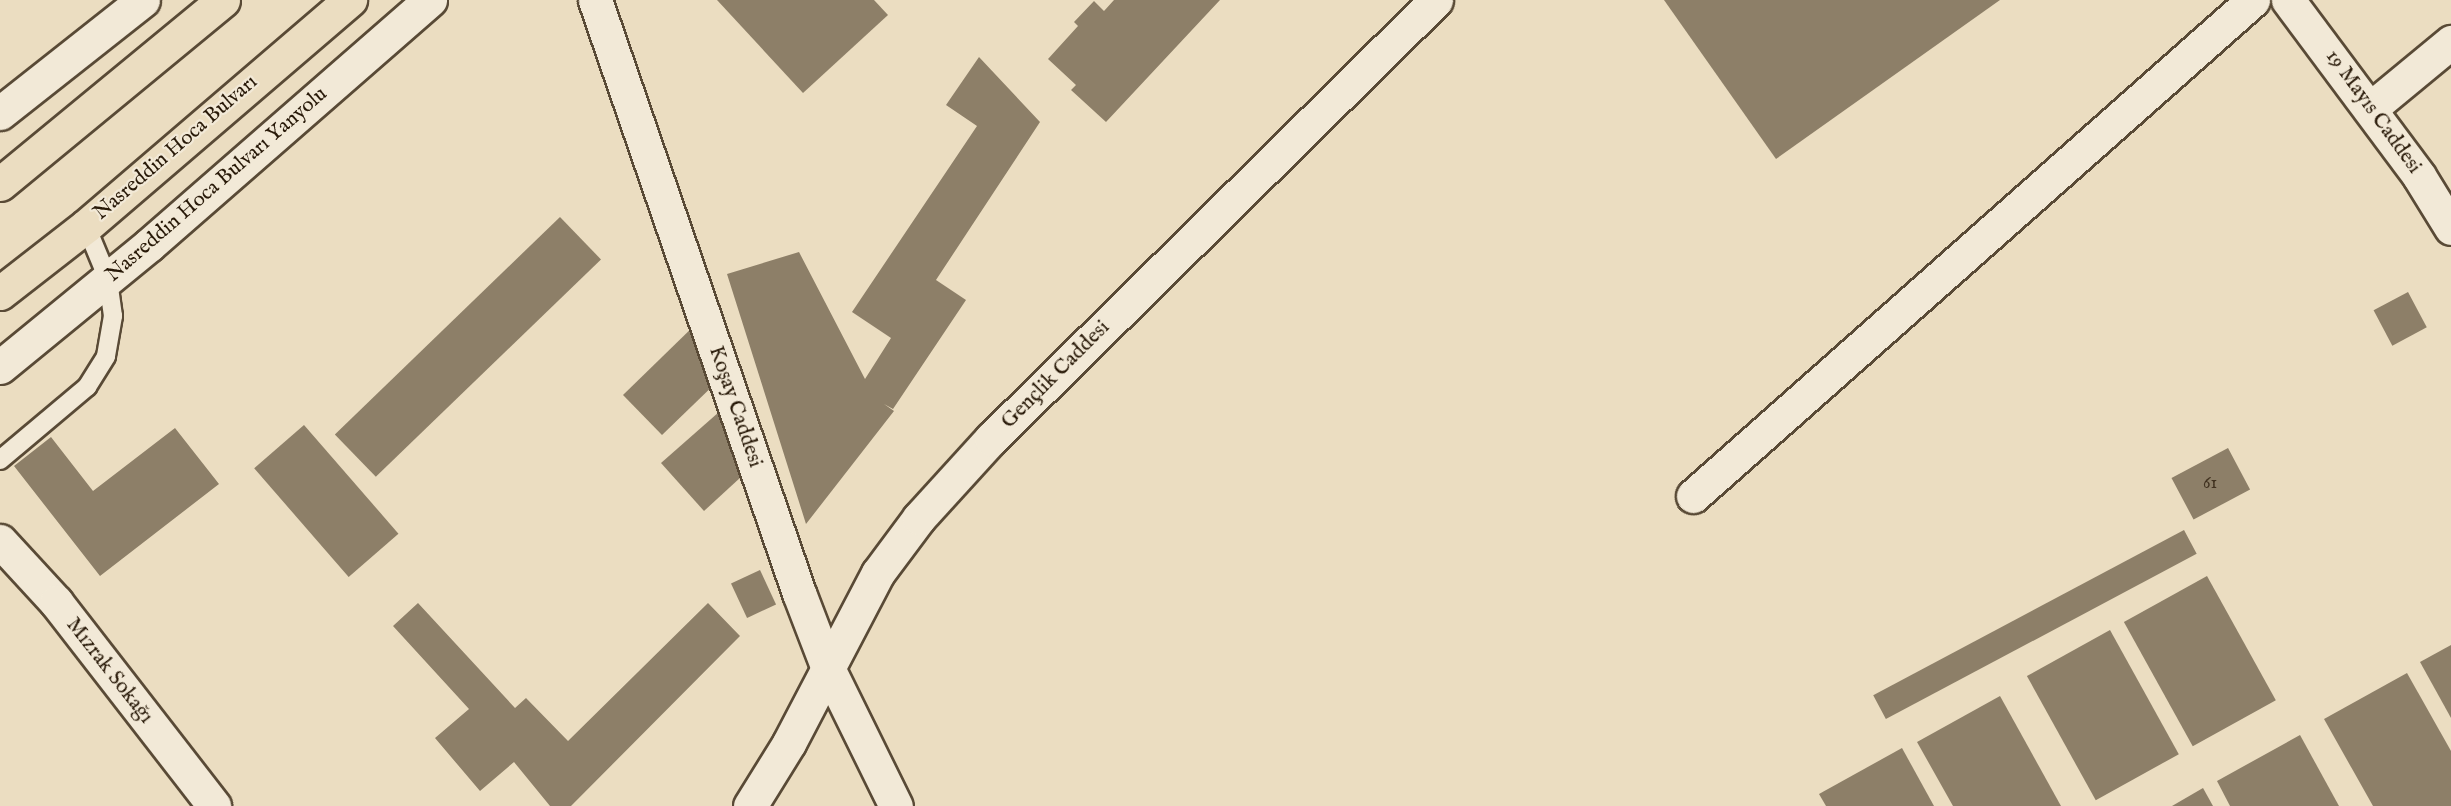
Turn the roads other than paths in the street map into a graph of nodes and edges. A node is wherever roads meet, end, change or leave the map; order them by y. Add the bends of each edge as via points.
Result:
1 (142, 0) edge
2 (223, 0) edge
3 (350, 0) edge
4 (430, 0) edge
5 (595, 0) edge
6 (1436, 0) edge
7 (2253, 0) edge
8 (2288, 0) edge
9 (2451, 42) edge
10 (2371, 108) junction
11 (0, 113) edge
12 (0, 184) edge
13 (86, 226) junction
14 (2451, 228) edge
15 (108, 279) junction
16 (0, 293) edge
17 (0, 367) edge
18 (0, 460) edge
19 (1693, 495) dead end
20 (0, 541) edge
21 (827, 666) junction
22 (214, 806) edge
23 (750, 806) edge
24 (896, 806) edge

1 - 11 street
2 - 12 highway
3 - 13 highway, Nasreddin Hoca Bulvarı
4 - 15 street, Nasreddin Hoca Bulvarı Yanyolu
5 - 21 street, Koşay Caddesi
6 - 21 street, Gençlik Caddesi via 991,439 919,518 878,573
7 - 19 street
8 - 10 street, 19 Mayıs Caddesi
9 - 10 street
10 - 14 street, 19 Mayıs Caddesi
13 - 15 lane
13 - 16 highway, Nasreddin Hoca Bulvarı
15 - 17 street, Nasreddin Hoca Bulvarı Yanyolu
15 - 18 lane via 112,338 97,375
20 - 22 street, Mızrak Sokağı via 56,602
21 - 23 street, Gençlik Caddesi via 789,743
21 - 24 street, Koşay Caddesi

